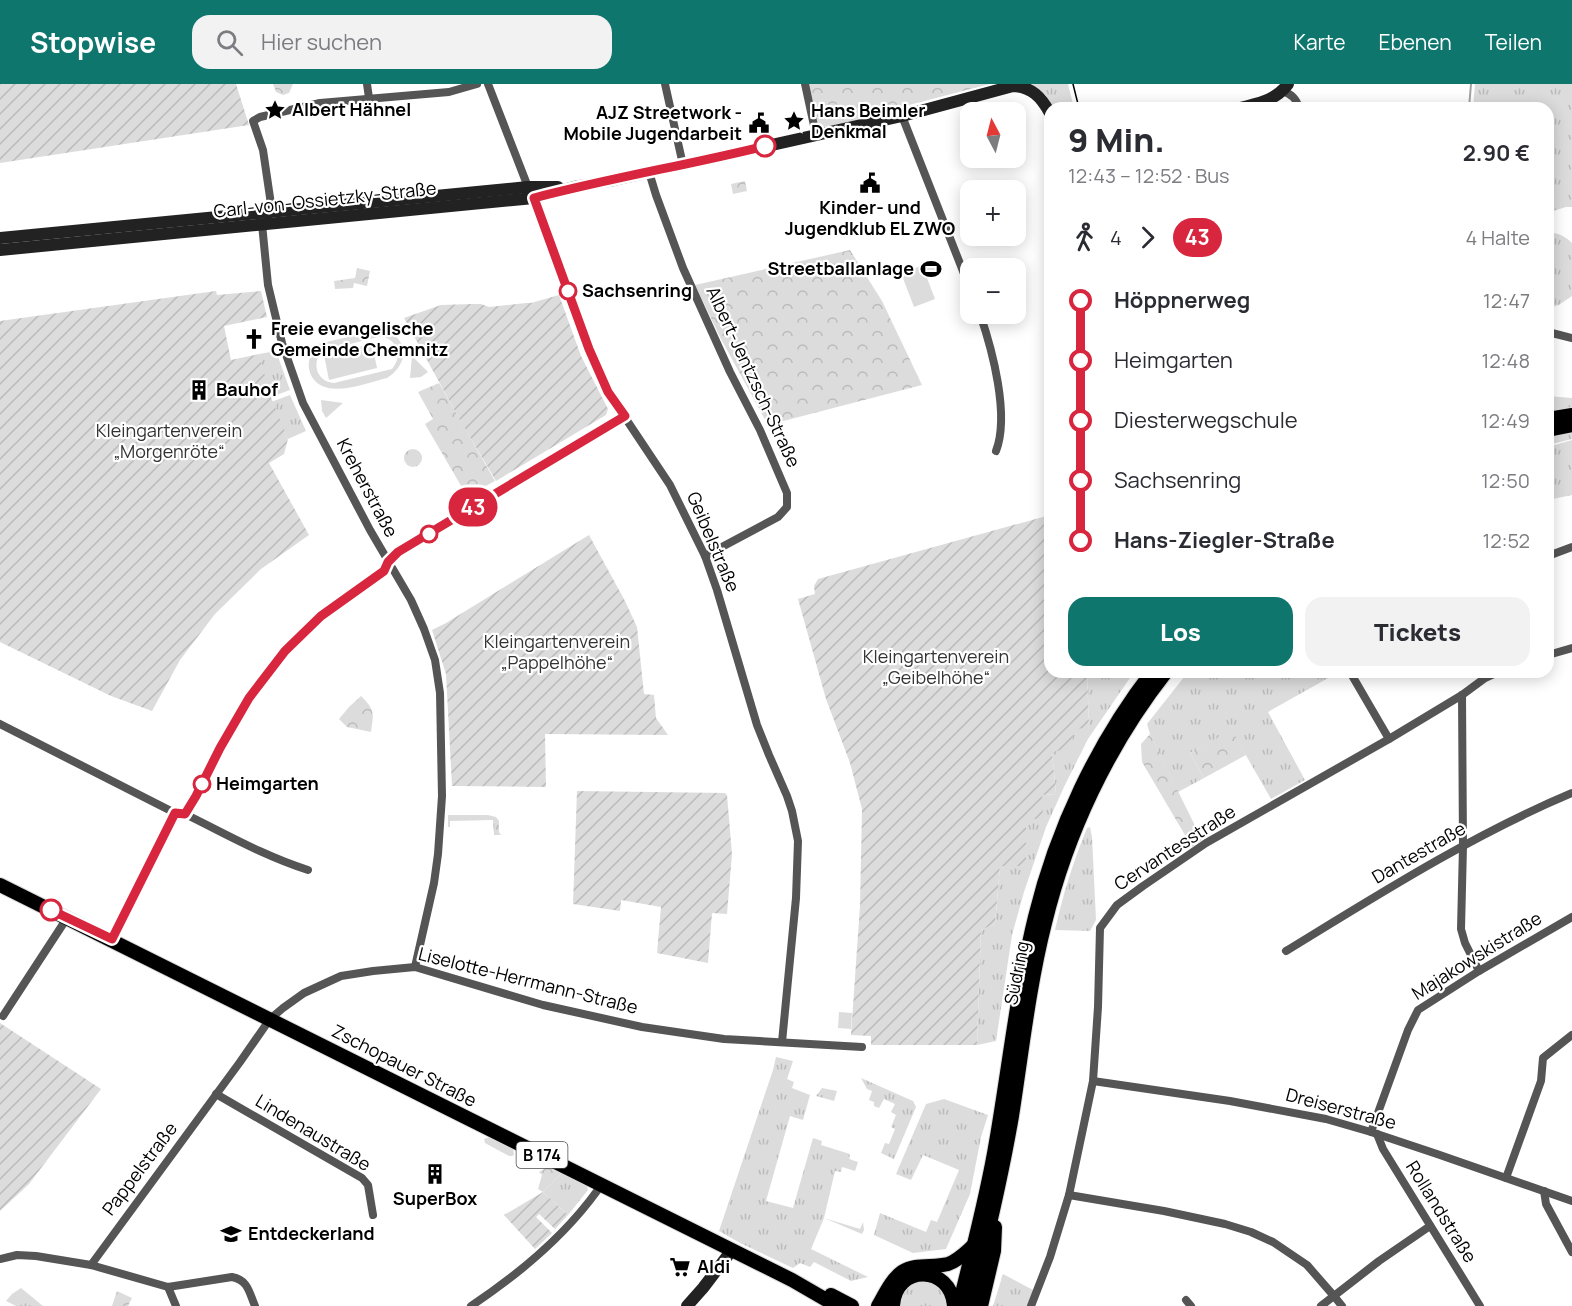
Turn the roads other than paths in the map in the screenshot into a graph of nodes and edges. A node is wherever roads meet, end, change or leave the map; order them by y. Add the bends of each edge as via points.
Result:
1 (367, 84) edge
2 (477, 84) edge
3 (488, 84) edge
4 (664, 84) edge
5 (805, 84) edge
6 (1285, 87) edge
7 (369, 98) junction
8 (1260, 102) edge
9 (1298, 102) edge
10 (1044, 105) edge
11 (902, 116) junction
12 (816, 135) junction
13 (683, 165) junction
14 (649, 172) junction
15 (531, 192) junction
16 (272, 212) junction
17 (262, 224) junction
18 (78, 236) junction
19 (0, 238) edge
20 (0, 250) edge
21 (960, 264) edge
22 (983, 324) edge
23 (1554, 334) edge
24 (1572, 338) edge
25 (1572, 415) edge
26 (625, 416) junction
27 (1554, 418) edge
28 (1572, 426) edge
29 (1554, 429) edge
30 (996, 451) dead end
31 (1572, 547) edge
32 (1554, 554) edge
33 (705, 556) junction
34 (388, 562) junction
35 (1572, 648) edge
36 (1554, 653) edge
37 (1148, 678) edge
38 (1161, 678) edge
39 (1353, 678) edge
40 (1481, 678) edge
41 (1462, 695) junction
42 (0, 724) edge
43 (1389, 739) junction
44 (1572, 793) edge
45 (175, 813) junction
46 (185, 814) junction
47 (1463, 846) junction
48 (308, 870) dead end
49 (0, 885) edge
50 (1572, 917) edge
51 (67, 918) junction
52 (112, 939) junction
53 (1286, 951) dead end
54 (415, 967) junction
55 (1479, 971) junction
56 (3, 1016) dead end
57 (270, 1019) junction
58 (1572, 1035) edge
59 (782, 1042) junction
60 (862, 1047) dead end
61 (1093, 1082) junction
62 (216, 1094) junction
63 (1374, 1133) junction
64 (1506, 1178) junction
65 (597, 1191) dead end
66 (1544, 1191) junction
67 (1070, 1195) junction
68 (995, 1201) junction
69 (1572, 1201) edge
70 (373, 1215) dead end
71 (1430, 1226) junction
72 (974, 1245) junction
73 (732, 1250) junction
74 (1572, 1252) edge
75 (0, 1260) edge
76 (91, 1264) junction
77 (792, 1280) junction
78 (168, 1287) junction
79 (1334, 1296) junction
80 (176, 1306) edge
81 (255, 1306) edge
82 (471, 1306) edge
83 (687, 1306) edge
84 (837, 1306) edge
85 (852, 1306) edge
86 (878, 1306) edge
87 (893, 1306) edge
88 (954, 1306) edge
89 (959, 1306) edge
90 (970, 1306) edge
91 (981, 1306) edge
92 (1031, 1306) edge
93 (1321, 1306) edge
94 (1342, 1306) edge
95 (1480, 1306) edge

1 - 7 street
2 - 7 street via 449,92
3 - 15 street, Geibelstraße
4 - 13 street
5 - 12 street
6 - 8 street
6 - 9 street
7 - 16 street via 320,103 253,121 263,150
10 - 11 street, Carl-von-Ossietzky-Straße via 1025,87 1012,86
11 - 12 street, Carl-von-Ossietzky-Straße
11 - 21 street
12 - 13 street, Carl-von-Ossietzky-Straße
13 - 14 street, Carl-von-Ossietzky-Straße
14 - 15 street, Carl-von-Ossietzky-Straße
14 - 33 street, Albert-Jentzsch-Straße via 684,270 788,493 787,507 778,518
15 - 16 street, Carl-von-Ossietzky-Straße
15 - 17 street, Carl-von-Ossietzky-Straße
15 - 26 street, Geibelstraße via 589,349 608,392
16 - 17 street
16 - 18 street, Carl-von-Ossietzky-Straße
17 - 18 street, Carl-von-Ossietzky-Straße
17 - 34 street, Kreherstraße via 268,285 282,343 303,403
18 - 19 street, Carl-von-Ossietzky-Straße
18 - 20 street, Carl-von-Ossietzky-Straße
22 - 30 street via 1000,397
23 - 24 street
25 - 27 main road
26 - 33 street, Geibelstraße via 670,485
26 - 34 street via 398,552
28 - 29 main road
31 - 32 street
33 - 59 street, Geibelstraße via 758,725 787,796 798,841
34 - 46 street via 384,571 321,616 285,651 249,698
34 - 54 street, Kreherstraße via 424,629 435,660 440,693 442,776 438,854
35 - 36 street
37 - 72 main road, Südring via 1093,764 1066,821 1045,880 1027,956 996,1145
38 - 68 main road, Südring via 1119,740 1066,851 1044,925
39 - 43 street
40 - 41 street, Cervantesstraße
41 - 43 street, Cervantesstraße
41 - 47 street
42 - 45 street
43 - 61 street, Cervantesstraße via 1206,843 1117,905 1100,928
44 - 47 street, Dantestraße
45 - 46 street
45 - 52 street
46 - 48 street via 255,850
47 - 53 street, Dantestraße
47 - 55 street via 1461,929
49 - 51 main road, Zschopauer Straße / B 174
50 - 55 street, Majakowskistraße
51 - 52 main road, Zschopauer Straße / B 174
51 - 56 street
52 - 57 main road, Zschopauer Straße / B 174
54 - 57 street, Liselotte-Herrmann-Straße via 342,976 304,993
54 - 59 street, Liselotte-Herrmann-Straße via 543,1005 642,1027 724,1039
55 - 63 street, Majakowskistraße via 1418,1010 1407,1030
57 - 62 street, Pappelstraße
57 - 73 main road, Zschopauer Straße / B 174
58 - 64 street via 1543,1058 1541,1081
59 - 60 street, Liselotte-Herrmann-Straße
61 - 63 street, Dreiserstraße via 1275,1109
61 - 67 street, Cervantesstraße
62 - 70 street, Lindenaustraße via 362,1178 368,1185
62 - 76 street, Pappelstraße
63 - 64 street, Dreiserstraße
63 - 71 street, Rollandstraße
64 - 66 street, Dreiserstraße
65 - 82 street via 542,1252
66 - 69 street, Dreiserstraße
66 - 74 street via 1546,1204
67 - 79 street via 1164,1211 1251,1232 1307,1265
67 - 92 street, Cervantesstraße
68 - 90 main road, Südring
68 - 91 main road via 994,1251
71 - 79 street
71 - 95 street, Rollandstraße
72 - 86 main road via 954,1261 901,1273
72 - 89 main road, Südring
73 - 77 main road, Zschopauer Straße / B 174
73 - 83 street
75 - 76 street via 17,1255
76 - 78 street
77 - 84 main road, Zschopauer Straße / B 174
77 - 85 main road, Zschopauer Straße / B 174
78 - 80 street
78 - 81 street via 239,1278
79 - 93 street
79 - 94 street
87 - 88 main road via 899,1286 922,1274 935,1276 946,1284

